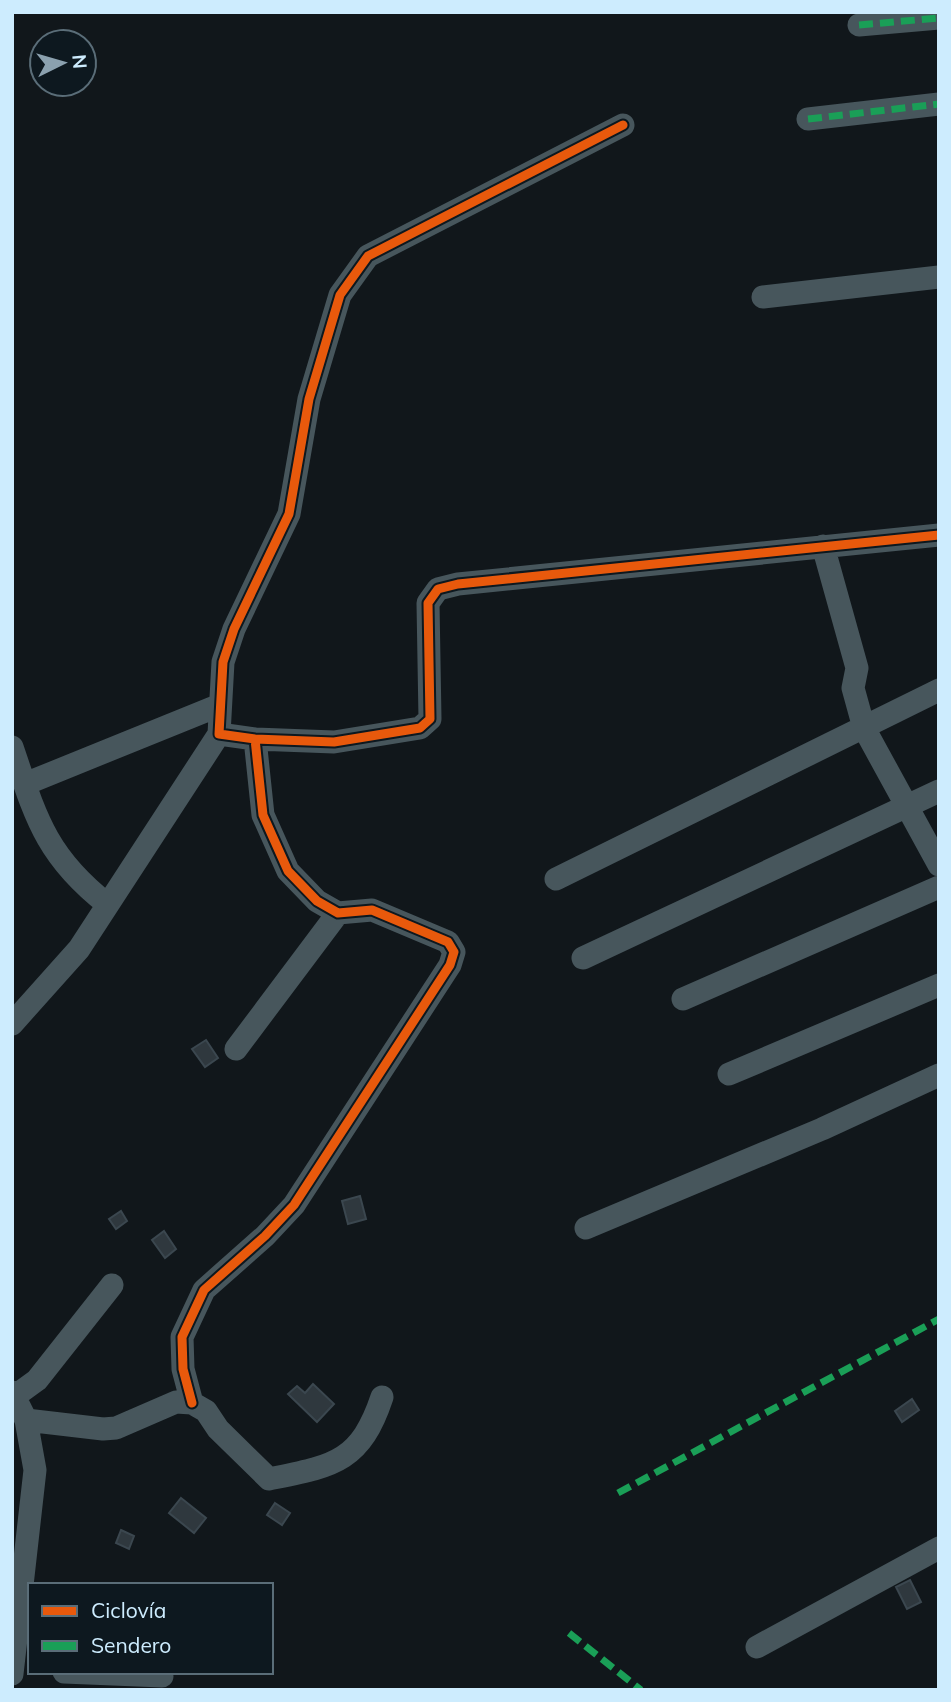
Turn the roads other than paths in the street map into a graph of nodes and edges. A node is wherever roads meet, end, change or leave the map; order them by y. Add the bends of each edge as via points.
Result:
1 (939, 18) edge
2 (859, 25) dead end
3 (939, 104) edge
4 (808, 119) dead end
5 (623, 125) dead end
6 (939, 277) edge
7 (763, 297) dead end
8 (939, 534) edge
9 (823, 546) junction
10 (939, 690) edge
11 (220, 705) junction
12 (864, 728) junction
13 (219, 734) junction
14 (255, 739) junction
15 (12, 747) edge
16 (25, 784) junction
17 (939, 791) edge
18 (905, 808) junction
19 (939, 865) edge
20 (556, 879) dead end
21 (939, 887) edge
22 (107, 904) junction
23 (338, 913) junction
24 (583, 958) dead end
25 (939, 985) edge
26 (683, 999) dead end
27 (12, 1024) edge
28 (236, 1049) dead end
29 (729, 1074) dead end
30 (939, 1075) edge
31 (586, 1228) dead end
32 (112, 1285) dead end
33 (14, 1394) edge
34 (382, 1397) dead end
35 (192, 1403) junction
36 (26, 1420) junction
37 (939, 1548) edge
38 (757, 1647) dead end
39 (14, 1651) edge
40 (28, 1667) edge
41 (12, 1674) edge
42 (113, 1674) edge
43 (162, 1676) dead end

1 - 2 street
3 - 4 street
5 - 11 street via 368,256 340,295 309,399 289,514 234,629 223,662
6 - 7 street
8 - 9 street
9 - 12 street via 857,668 853,688
9 - 14 street via 438,589 428,603 430,719 420,728 334,742
10 - 12 street
11 - 13 street
11 - 16 street
12 - 18 street
12 - 20 street
13 - 14 street
13 - 22 street
14 - 23 street via 263,815 288,871 317,901
15 - 16 street
16 - 22 street via 39,825 61,862
17 - 18 street
18 - 19 street
18 - 24 street
21 - 26 street
22 - 27 street via 79,949
23 - 28 street
23 - 35 street via 372,910 448,942 454,952 450,965 294,1205 204,1290 182,1336 183,1369
25 - 29 street
30 - 31 street
32 - 33 street via 37,1380
33 - 36 street
34 - 35 street via 371,1428 343,1458 269,1479 206,1411
35 - 36 street via 176,1402 116,1428
36 - 39 street via 35,1470
37 - 38 street
39 - 40 street
39 - 41 street
42 - 43 street

